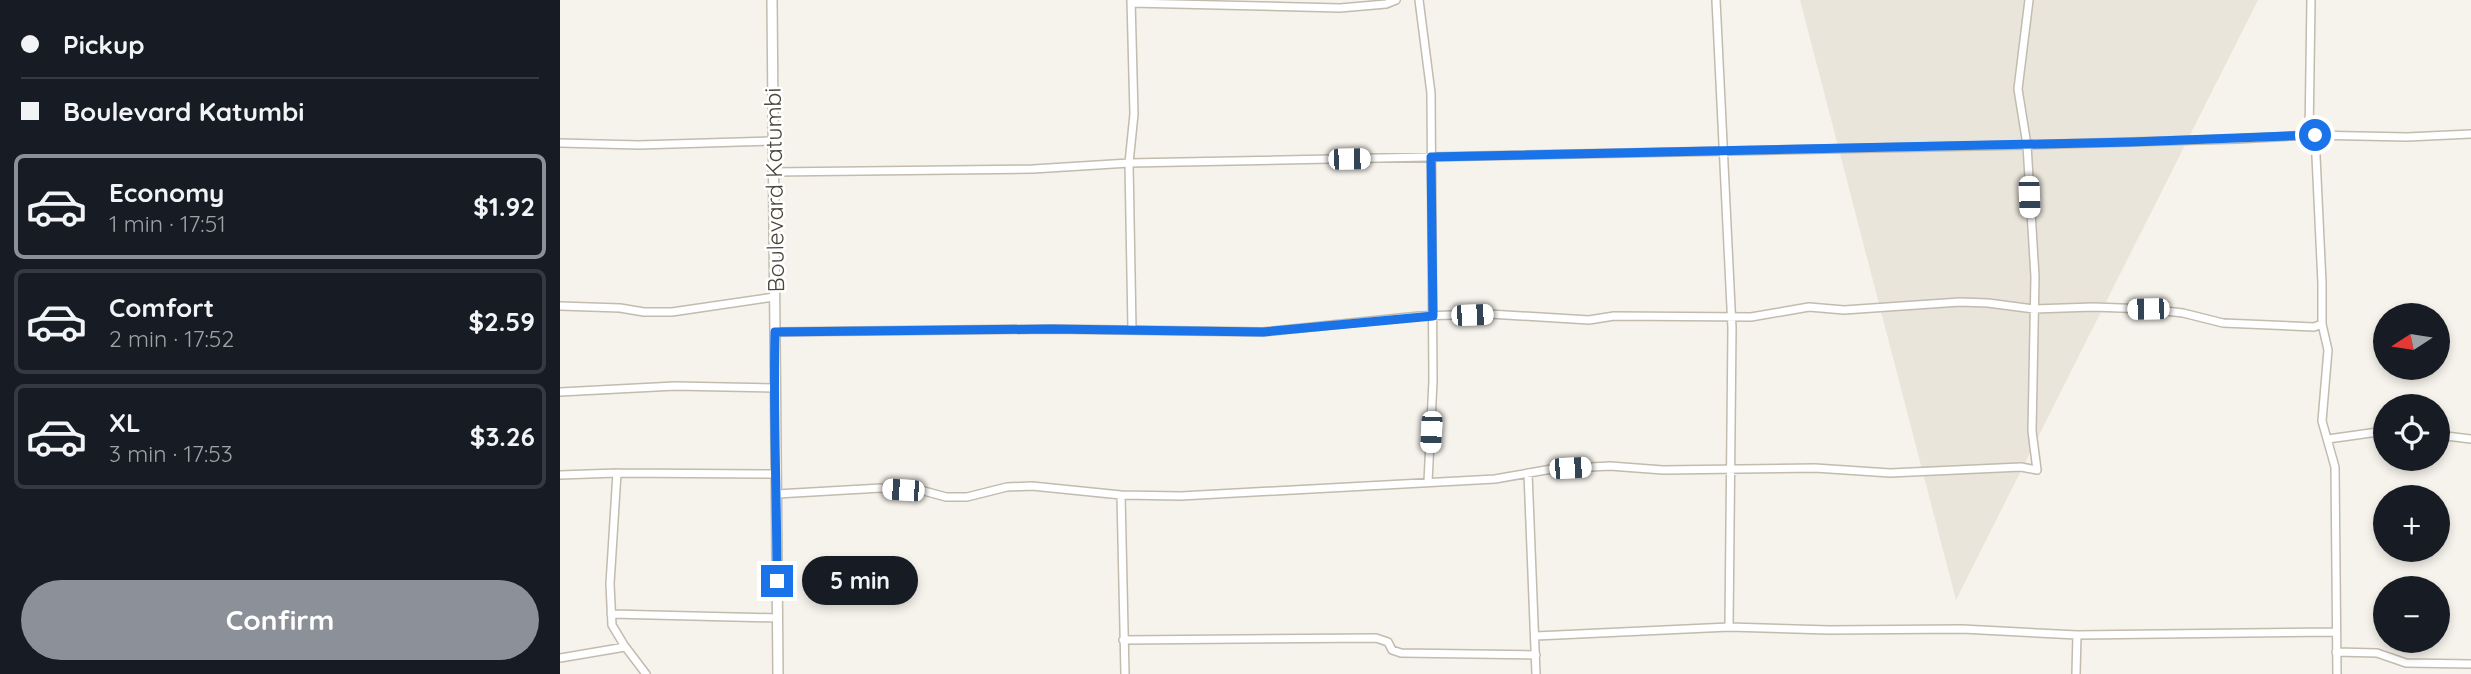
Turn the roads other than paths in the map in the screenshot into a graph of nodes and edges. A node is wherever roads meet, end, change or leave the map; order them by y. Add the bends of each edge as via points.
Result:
1 (772, 0) edge
2 (1396, 0) edge
3 (1419, 0) edge
4 (1716, 0) edge
5 (2029, 0) edge
6 (2311, 0) edge
7 (1131, 1) edge
8 (2471, 134) edge
9 (2312, 135) junction
10 (773, 141) junction
11 (560, 143) edge
12 (2027, 145) junction
13 (1723, 151) junction
14 (1431, 157) junction
15 (1129, 163) junction
16 (773, 172) junction
17 (774, 297) junction
18 (560, 306) edge
19 (2035, 309) junction
20 (1433, 316) junction
21 (1731, 316) junction
22 (2322, 324) junction
23 (1132, 329) junction
24 (775, 332) junction
25 (774, 388) junction
26 (560, 392) edge
27 (2373, 433) edge
28 (2450, 436) edge
29 (2328, 439) junction
30 (2471, 439) edge
31 (1731, 469) junction
32 (617, 473) junction
33 (1528, 473) junction
34 (774, 474) junction
35 (560, 475) edge
36 (1428, 482) junction
37 (777, 494) junction
38 (1121, 495) junction
39 (611, 614) junction
40 (778, 618) junction
41 (1729, 627) junction
42 (2336, 632) junction
43 (2077, 635) junction
44 (1536, 636) junction
45 (1123, 640) junction
46 (625, 647) junction
47 (2336, 652) junction
48 (1536, 655) junction
49 (560, 658) edge
50 (2471, 664) edge
51 (646, 674) edge
52 (778, 674) edge
53 (1125, 674) edge
54 (1536, 674) edge
55 (2076, 674) edge
56 (2337, 674) edge

1 - 10 street, Boulevard Katumbi
2 - 7 street via 1340,8
3 - 14 street via 1431,93
4 - 13 street
5 - 12 street via 2018,89
6 - 9 street
7 - 15 street via 1134,114
8 - 9 street
9 - 12 street
9 - 22 street
10 - 11 street
10 - 16 street, Boulevard Katumbi
12 - 13 street
12 - 19 street
13 - 14 street
13 - 21 street
14 - 15 street
14 - 20 street
15 - 16 street via 1033,169
15 - 23 street
16 - 17 street, Boulevard Katumbi
17 - 18 street via 672,312
17 - 24 street, Boulevard Katumbi
19 - 21 street via 1960,302 1844,310 1809,307
19 - 22 street via 2148,309 2223,323
19 - 31 street via 2032,431 2037,470
20 - 21 street via 1589,320
20 - 23 street via 1263,332
20 - 36 street
21 - 31 street
22 - 29 street via 2328,350 2322,421
23 - 24 street
24 - 25 street, Boulevard Katumbi
25 - 26 street via 675,386
25 - 34 street, Boulevard Katumbi
27 - 29 street
28 - 30 street
29 - 42 street via 2334,467
31 - 33 street via 1610,466
31 - 41 street
32 - 34 street
32 - 35 street
32 - 39 street
33 - 36 street
33 - 44 street
34 - 37 street, Boulevard Katumbi
36 - 38 street via 1181,496
37 - 38 street via 881,488 967,497 1032,486
37 - 40 street, Boulevard Katumbi
38 - 45 street
39 - 40 street
39 - 46 street
40 - 52 street, Boulevard Katumbi
41 - 43 street
41 - 44 street
42 - 43 street
42 - 47 street
43 - 55 street
44 - 48 street
45 - 48 street via 1376,638 1401,653
45 - 53 street
46 - 49 street
46 - 51 street
47 - 50 street via 2377,653 2406,663
47 - 56 street
48 - 54 street

